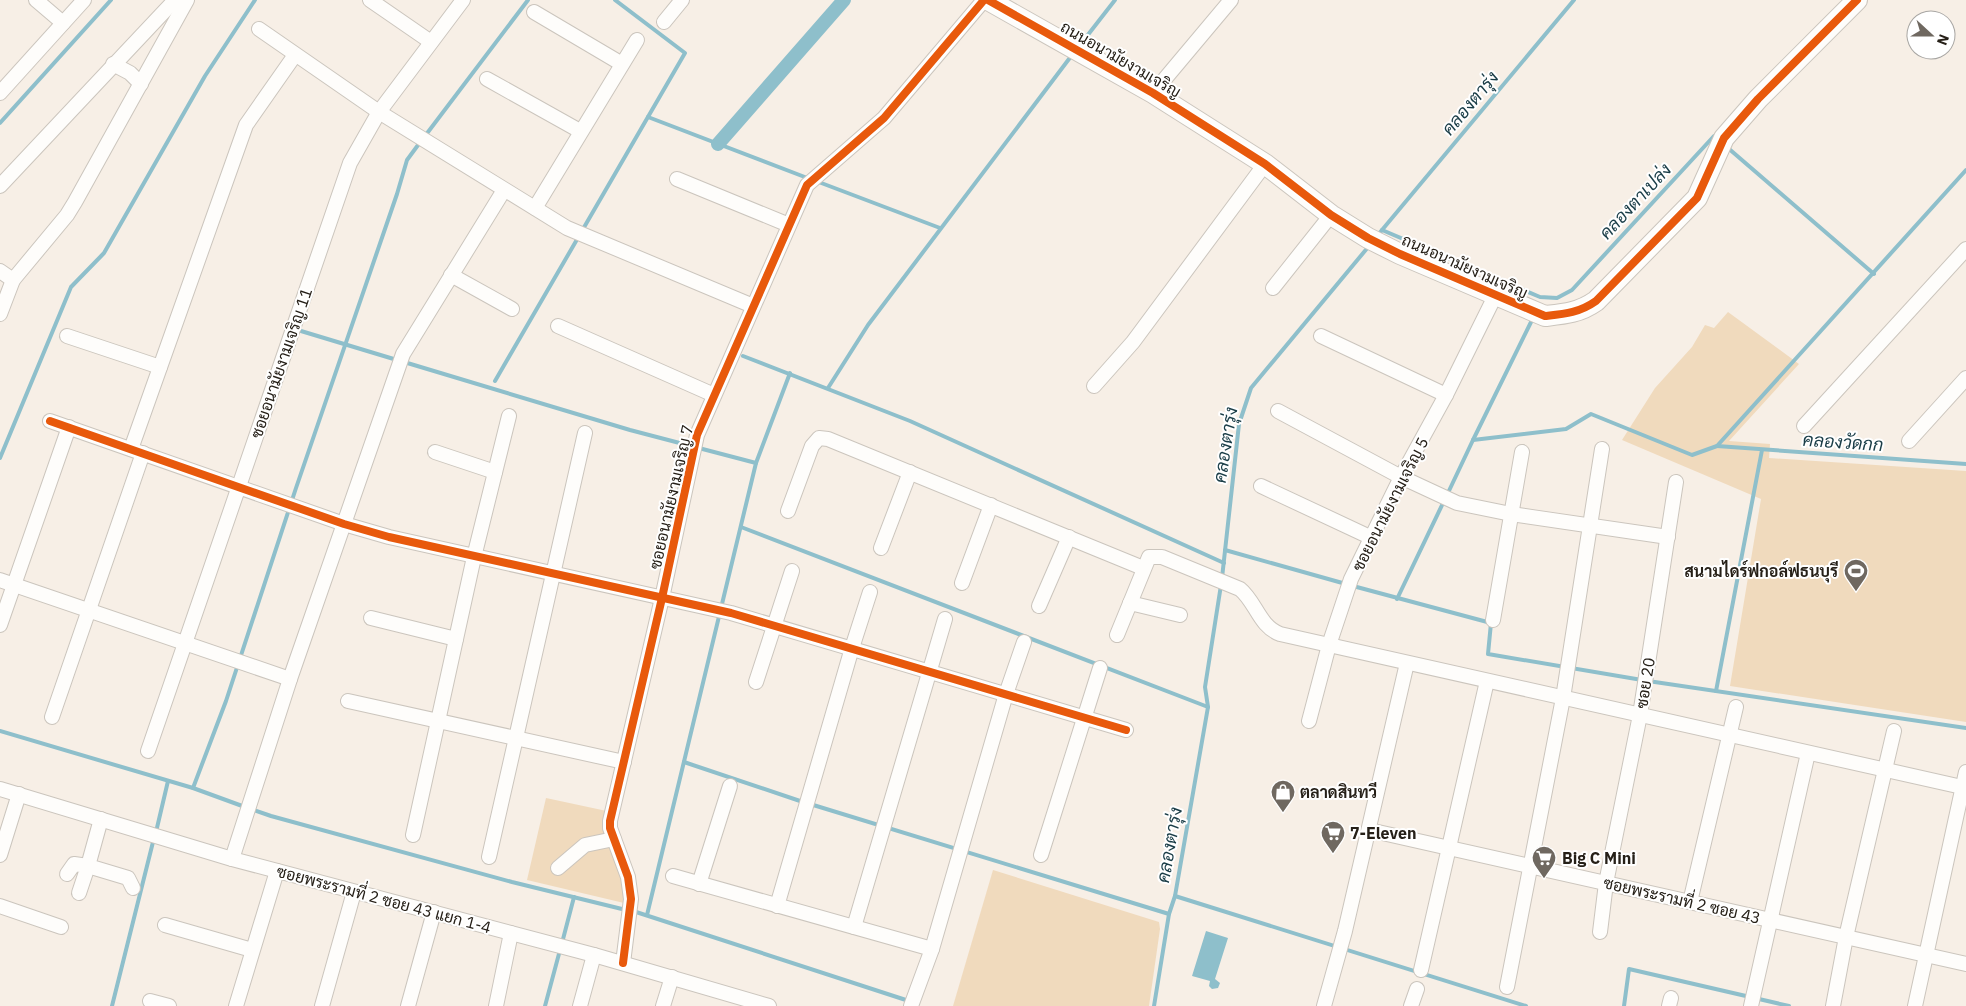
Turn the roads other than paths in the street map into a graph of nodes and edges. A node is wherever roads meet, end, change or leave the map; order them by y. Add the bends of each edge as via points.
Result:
1 (36, 0) edge
2 (84, 0) edge
3 (176, 0) edge
4 (187, 0) edge
5 (370, 0) edge
6 (463, 0) edge
7 (682, 0) edge
8 (986, 0) edge
9 (1230, 0) edge
10 (1858, 0) edge
11 (534, 12) dead end
12 (664, 22) dead end
13 (63, 24) junction
14 (259, 29) dead end
15 (636, 40) dead end
16 (431, 42) junction
17 (295, 55) junction
18 (113, 64) junction
19 (622, 64) junction
20 (487, 79) dead end
21 (141, 84) junction
22 (1154, 92) junction
23 (0, 93) edge
24 (379, 112) junction
25 (580, 131) junction
26 (1264, 164) junction
27 (677, 178) dead end
28 (0, 186) edge
29 (504, 190) junction
30 (535, 208) junction
31 (1331, 215) junction
32 (789, 225) junction
33 (1966, 248) edge
34 (0, 271) edge
35 (451, 276) junction
36 (13, 280) junction
37 (1273, 288) dead end
38 (1495, 296) junction
39 (753, 306) junction
40 (512, 309) dead end
41 (0, 314) edge
42 (558, 326) dead end
43 (67, 336) dead end
44 (1320, 336) dead end
45 (160, 367) junction
46 (1966, 378) edge
47 (1094, 386) dead end
48 (714, 395) junction
49 (1446, 395) junction
50 (1278, 411) dead end
51 (509, 416) dead end
52 (50, 421) dead end
53 (1804, 426) dead end
54 (69, 427) junction
55 (585, 433) dead end
56 (1909, 441) dead end
57 (1602, 449) dead end
58 (137, 451) junction
59 (435, 452) dead end
60 (1522, 452) dead end
61 (495, 472) junction
62 (910, 472) junction
63 (1401, 477) junction
64 (1676, 482) dead end
65 (1261, 486) dead end
66 (239, 487) junction
67 (991, 506) junction
68 (788, 511) dead end
69 (1511, 514) junction
70 (344, 524) junction
71 (1589, 526) junction
72 (1069, 537) junction
73 (1668, 537) junction
74 (1372, 538) junction
75 (881, 548) dead end
76 (474, 557) junction
77 (1143, 568) junction
78 (792, 571) dead end
79 (554, 574) junction
80 (0, 580) edge
81 (962, 583) dead end
82 (14, 585) junction
83 (870, 592) dead end
84 (662, 598) junction
85 (1130, 603) junction
86 (1039, 606) dead end
87 (89, 610) junction
88 (1180, 615) dead end
89 (370, 618) dead end
90 (945, 619) dead end
91 (1494, 620) dead end
92 (775, 625) junction
93 (0, 626) edge
94 (1117, 635) dead end
95 (456, 639) junction
96 (1024, 642) dead end
97 (186, 644) junction
98 (1329, 645) junction
99 (852, 648) junction
100 (1407, 663) junction
101 (1100, 668) dead end
102 (929, 672) junction
103 (290, 679) junction
104 (1487, 681) junction
105 (756, 682) dead end
106 (1006, 694) junction
107 (1563, 698) junction
108 (348, 701) dead end
109 (1736, 707) dead end
110 (1640, 715) junction
111 (52, 718) dead end
112 (1083, 719) junction
113 (438, 720) junction
114 (1309, 722) dead end
115 (1126, 730) dead end
116 (1894, 731) dead end
117 (1730, 735) junction
118 (517, 738) junction
119 (148, 751) dead end
120 (1808, 753) junction
121 (624, 762) junction
122 (1886, 770) junction
123 (1966, 772) edge
124 (730, 786) dead end
125 (1962, 787) junction
126 (0, 789) edge
127 (19, 794) junction
128 (101, 820) junction
129 (1369, 830) junction
130 (413, 836) dead end
131 (614, 839) junction
132 (1449, 848) junction
133 (0, 855) edge
134 (1041, 856) dead end
135 (490, 857) dead end
136 (232, 859) junction
137 (88, 866) junction
138 (1529, 866) junction
139 (558, 868) dead end
140 (277, 870) junction
141 (66, 874) dead end
142 (673, 876) dead end
143 (1606, 883) junction
144 (699, 884) junction
145 (133, 888) dead end
146 (354, 892) junction
147 (79, 894) dead end
148 (1690, 902) junction
149 (0, 906) edge
150 (777, 906) junction
151 (434, 912) junction
152 (1770, 920) junction
153 (165, 925) dead end
154 (61, 927) dead end
155 (854, 927) junction
156 (1600, 932) dead end
157 (511, 933) junction
158 (1846, 937) junction
159 (932, 949) junction
160 (252, 950) junction
161 (594, 954) junction
162 (1926, 955) junction
163 (623, 963) junction
164 (1966, 964) edge
165 (1422, 970) dead end
166 (672, 977) junction
167 (1507, 987) dead end
168 (1417, 989) dead end
169 (150, 1001) dead end
170 (912, 1002) edge
171 (748, 1003) edge
172 (1833, 1005) edge
173 (169, 1006) edge
174 (236, 1006) edge
175 (322, 1006) edge
176 (408, 1006) edge
177 (496, 1006) edge
178 (580, 1006) edge
179 (663, 1006) edge
180 (769, 1006) edge
181 (1324, 1006) edge
182 (1411, 1006) edge
183 (1751, 1006) edge
184 (1915, 1006) edge

1 - 13 street
2 - 13 street
3 - 18 street
4 - 21 street
5 - 16 street
6 - 16 street, ซอยอนามัยงามเจริญ 11
7 - 12 street
8 - 22 street, ถนนอนามัยงามเจริญ
8 - 32 street, ซอยอนามัยงามเจริญ 7 via 884,118 807,185
9 - 22 street
10 - 38 street, ถนนอนามัยงามเจริญ via 1758,99 1724,138 1697,198 1596,302 1569,314 1545,316
11 - 19 street
13 - 23 street
14 - 17 street
15 - 19 street
16 - 24 street, ซอยอนามัยงามเจริญ 11
17 - 24 street
17 - 45 street via 246,124
18 - 21 street via 130,73
18 - 28 street
19 - 25 street
20 - 25 street
21 - 36 street via 71,209
22 - 26 street, ถนนอนามัยงามเจริญ
24 - 29 street
24 - 66 street, ซอยอนามัยงามเจริญ 11 via 350,163
25 - 30 street
26 - 31 street, ถนนอนามัยงามเจริญ
26 - 47 street via 1133,342
27 - 32 street
29 - 30 street
29 - 35 street
30 - 39 street via 567,228
31 - 37 street
31 - 38 street, ถนนอนามัยงามเจริญ via 1400,254
32 - 39 street, ซอยอนามัยงามเจริญ 7
33 - 53 street
34 - 36 street
35 - 40 street
35 - 70 street via 403,354
36 - 41 street
38 - 49 street, ซอยอนามัยงามเจริญ 5
39 - 48 street, ซอยอนามัยงามเจริญ 7
42 - 48 street
43 - 45 street
44 - 49 street
45 - 58 street
46 - 56 street
48 - 84 street, ซอยอนามัยงามเจริญ 7 via 697,434
49 - 63 street, ซอยอนามัยงามเจริญ 5
50 - 63 street
51 - 61 street
52 - 54 street
54 - 58 street
54 - 82 street
55 - 79 street
57 - 71 street
58 - 66 street
58 - 87 street
59 - 61 street
60 - 69 street
61 - 76 street
62 - 67 street
62 - 68 street via 819,438 812,446
62 - 75 street
63 - 69 street via 1457,503
63 - 74 street, ซอยอนามัยงามเจริญ 5
64 - 73 street, ซอย 20
65 - 74 street
66 - 70 street
66 - 97 street, ซอยอนามัยงามเจริญ 11
67 - 72 street
67 - 81 street
69 - 71 street
69 - 91 street
70 - 76 street
70 - 103 street
71 - 73 street
71 - 107 street
72 - 77 street
72 - 86 street
73 - 110 street, ซอย 20
74 - 98 street, ซอยอนามัยงามเจริญ 5 via 1351,579
76 - 79 street
76 - 95 street
77 - 85 street
77 - 98 street via 1149,557 1162,557 1234,585 1245,593 1267,626 1275,632
78 - 92 street
79 - 84 street
79 - 118 street
80 - 82 street
82 - 87 street
82 - 93 street
83 - 99 street
84 - 92 street
84 - 121 street, ซอยอนามัยงามเจริญ 7
85 - 88 street
85 - 94 street
87 - 97 street
87 - 111 street
89 - 95 street
90 - 102 street
92 - 99 street
92 - 105 street
95 - 113 street
96 - 106 street
97 - 103 street
97 - 119 street, ซอยอนามัยงามเจริญ 11
98 - 100 street
98 - 114 street, ซอยอนามัยงามเจริญ 5
99 - 102 street
99 - 150 street
100 - 104 street
100 - 129 street
101 - 112 street
102 - 106 street
102 - 155 street
103 - 136 street
104 - 107 street
104 - 132 street
106 - 112 street
106 - 159 street
107 - 110 street
107 - 138 street
108 - 113 street
109 - 117 street
110 - 117 street
110 - 143 street, ซอย 20
112 - 115 street
112 - 134 street
113 - 118 street
113 - 130 street
116 - 122 street
117 - 120 street
117 - 148 street
118 - 121 street
118 - 135 street
120 - 122 street
120 - 152 street
121 - 131 street, ซอยอนามัยงามเจริญ 7 via 610,822
122 - 125 street
122 - 158 street
123 - 125 street
124 - 144 street
125 - 162 street
126 - 127 street, ซอยพระรามที่ 2 ซอย 43 แยก 1-4
127 - 128 street, ซอยพระรามที่ 2 ซอย 43 แยก 1-4
127 - 133 street
128 - 136 street, ซอยพระรามที่ 2 ซอย 43 แยก 1-4
128 - 137 street
129 - 132 street, ซอยพระรามที่ 2 ซอย 43
129 - 181 street
131 - 139 street via 585,845
131 - 163 street, ซอยอนามัยงามเจริญ 7 via 628,877 631,899
132 - 138 street, ซอยพระรามที่ 2 ซอย 43
132 - 165 street
136 - 140 street, ซอยพระรามที่ 2 ซอย 43 แยก 1-4
137 - 141 street via 74,864
137 - 145 street via 128,878
137 - 147 street
138 - 143 street, ซอยพระรามที่ 2 ซอย 43
138 - 167 street
140 - 146 street, ซอยพระรามที่ 2 ซอย 43 แยก 1-4
140 - 160 street
142 - 144 street
143 - 148 street, ซอยพระรามที่ 2 ซอย 43
143 - 156 street, ซอย 20
144 - 150 street
146 - 151 street, ซอยพระรามที่ 2 ซอย 43 แยก 1-4
146 - 175 street
148 - 152 street, ซอยพระรามที่ 2 ซอย 43
149 - 154 street
150 - 155 street
151 - 157 street, ซอยพระรามที่ 2 ซอย 43 แยก 1-4
151 - 176 street
152 - 158 street, ซอยพระรามที่ 2 ซอย 43
152 - 183 street
153 - 160 street
155 - 159 street
157 - 161 street, ซอยพระรามที่ 2 ซอย 43 แยก 1-4
157 - 177 street
158 - 162 street, ซอยพระรามที่ 2 ซอย 43
158 - 172 street
159 - 170 street
160 - 174 street
161 - 163 street, ซอยพระรามที่ 2 ซอย 43 แยก 1-4
161 - 178 street
162 - 164 street, ซอยพระรามที่ 2 ซอย 43
162 - 184 street
163 - 166 street, ซอยพระรามที่ 2 ซอย 43 แยก 1-4
166 - 171 street, ซอยพระรามที่ 2 ซอย 43 แยก 1-4
166 - 179 street
168 - 182 street
169 - 173 street
171 - 180 street, ซอยพระรามที่ 2 ซอย 43 แยก 1-4

